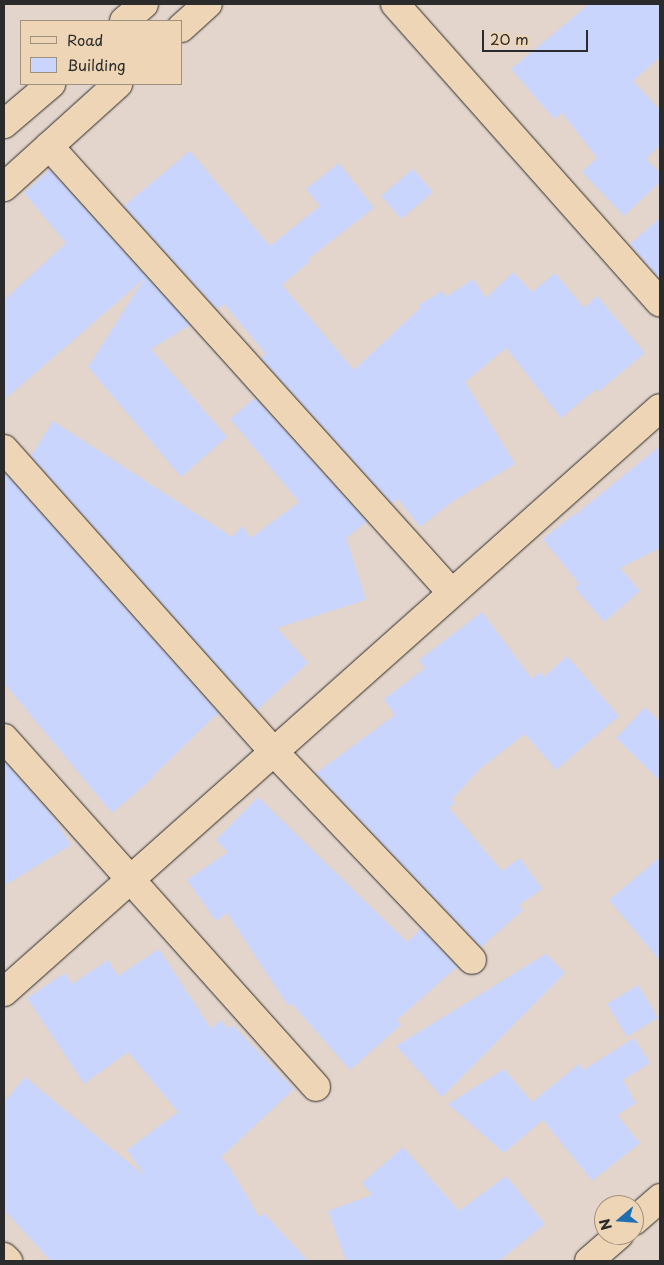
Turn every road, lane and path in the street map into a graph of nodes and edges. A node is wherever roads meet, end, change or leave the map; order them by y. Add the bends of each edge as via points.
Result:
1 (144, 4) edge
2 (208, 4) edge
3 (395, 4) edge
4 (125, 20) edge
5 (182, 27) edge
6 (50, 85) edge
7 (117, 85) edge
8 (4, 124) edge
9 (49, 146) junction
10 (4, 187) edge
11 (660, 302) edge
12 (660, 408) edge
13 (4, 449) edge
14 (451, 592) junction
15 (4, 738) edge
16 (274, 752) junction
17 (131, 879) junction
18 (472, 960) dead end
19 (4, 992) edge
20 (316, 1087) dead end
21 (660, 1198) edge
22 (644, 1212) edge
23 (607, 1245) edge
24 (4, 1257) edge
25 (8, 1261) edge
26 (589, 1261) edge

1 - 4 street
2 - 5 street
3 - 11 street
6 - 8 street
7 - 9 street
9 - 10 street
9 - 14 street
12 - 14 street
13 - 16 street
14 - 16 street
15 - 17 street
16 - 17 street
16 - 18 street
17 - 19 street
17 - 20 street
21 - 22 street
23 - 26 street
24 - 25 street

